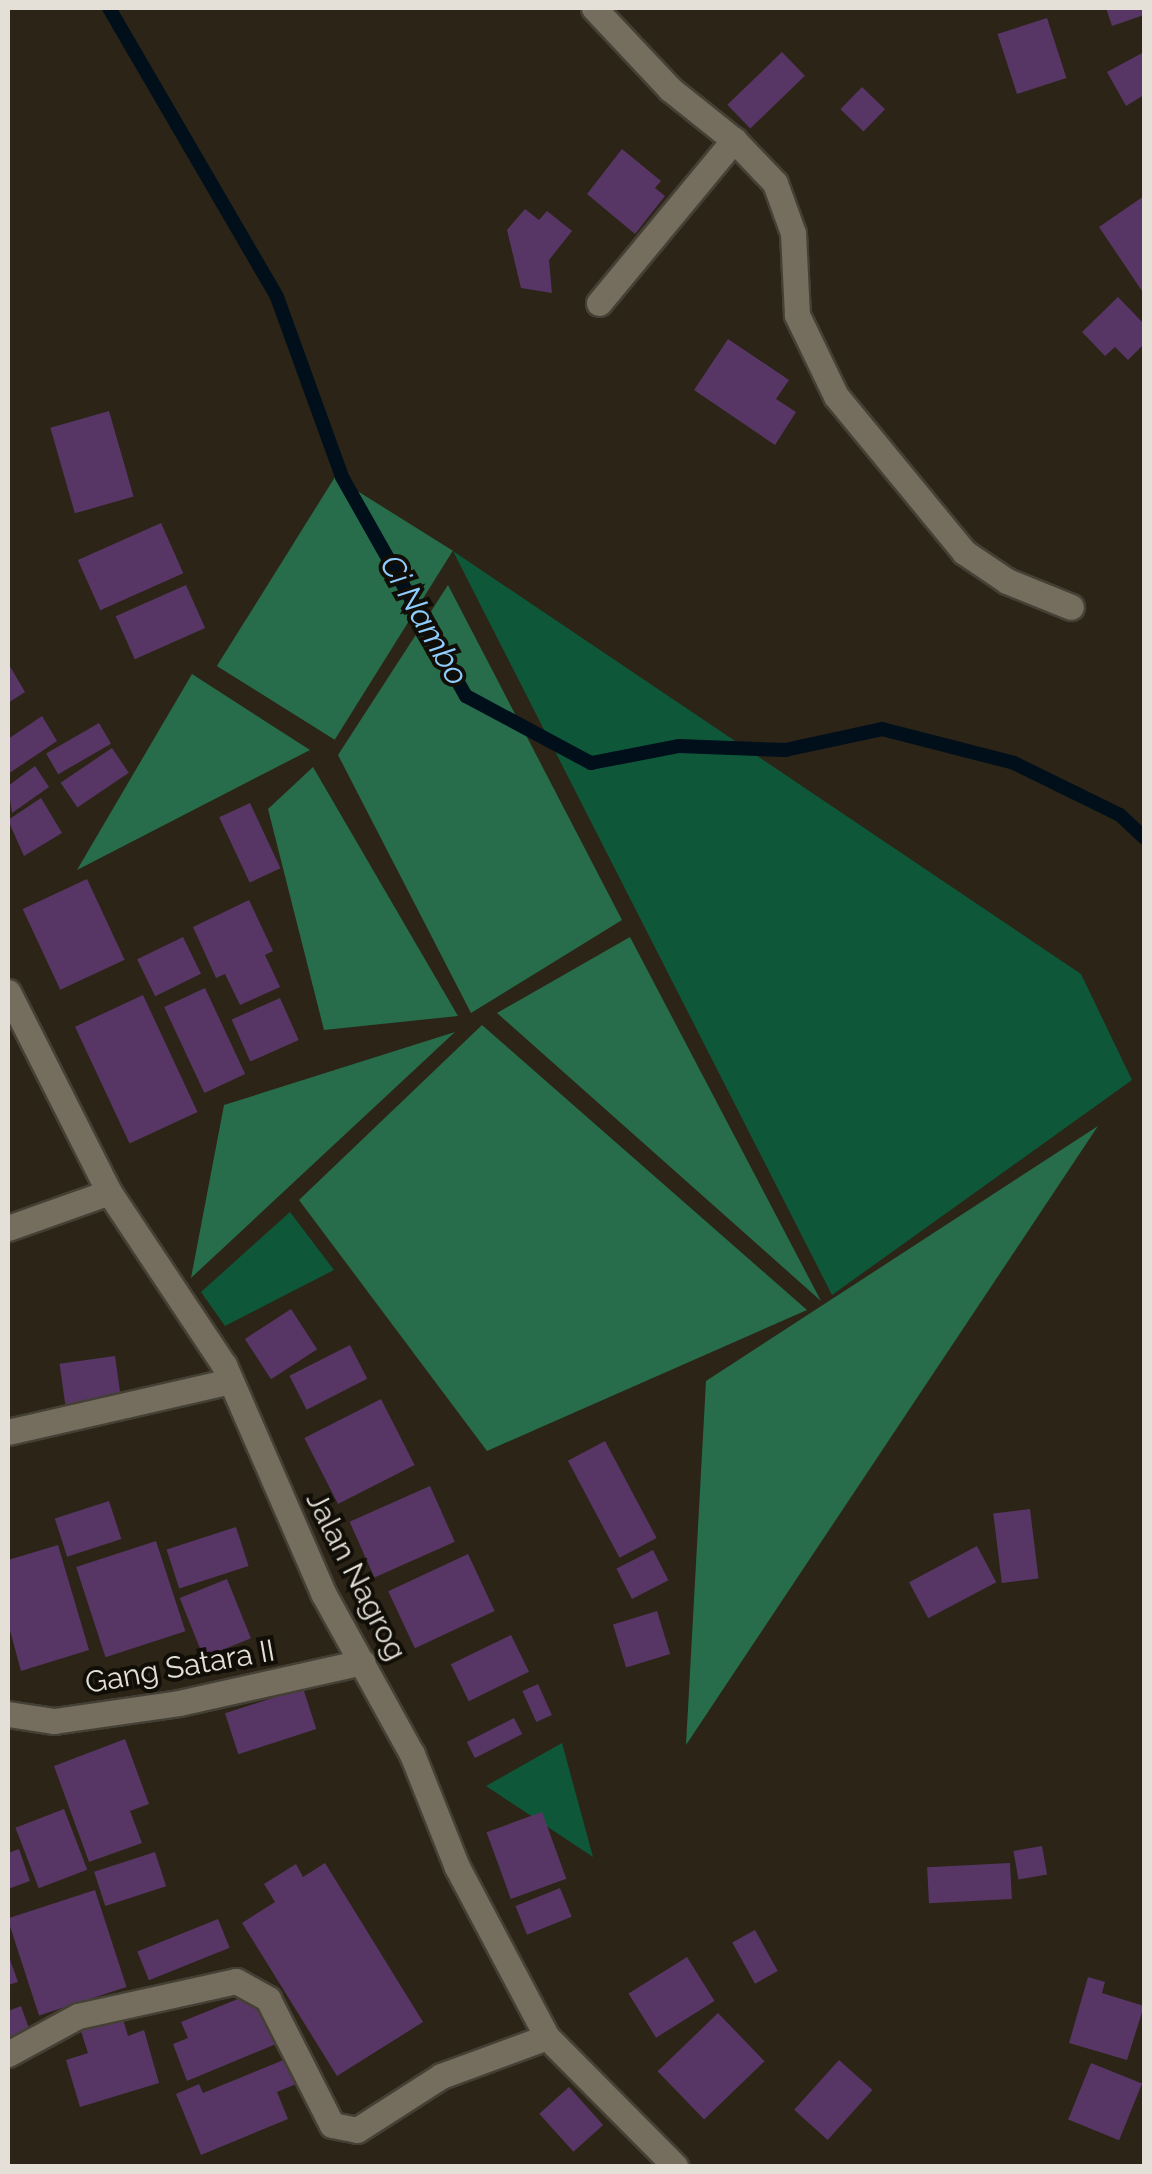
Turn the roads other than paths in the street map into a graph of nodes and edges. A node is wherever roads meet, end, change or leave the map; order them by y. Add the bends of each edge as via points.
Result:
1 (594, 8) edge
2 (734, 140) junction
3 (599, 303) dead end
4 (1071, 606) dead end
5 (8, 992) edge
6 (17, 1033) edge
7 (109, 1192) junction
8 (8, 1228) edge
9 (230, 1381) junction
10 (8, 1432) edge
11 (362, 1662) junction
12 (8, 1714) edge
13 (547, 2037) junction
14 (8, 2054) edge
15 (675, 2166) edge

1 - 2 street via 670,89
2 - 3 street
2 - 4 street via 775,183 793,232 797,316 836,396 964,552 1007,581
5 - 6 street, Jalan Nagrog
6 - 7 street, Jalan Nagrog
7 - 8 street
7 - 9 street, Jalan Nagrog
9 - 10 street
9 - 11 street, Jalan Nagrog via 316,1576
11 - 12 street, Gang Satara II via 54,1721
11 - 13 street, Jalan Nagrog via 412,1754 457,1867
13 - 14 street via 441,2076 357,2130 332,2125 268,2000 236,1981 78,2016
13 - 15 street, Jalan Nagrog

